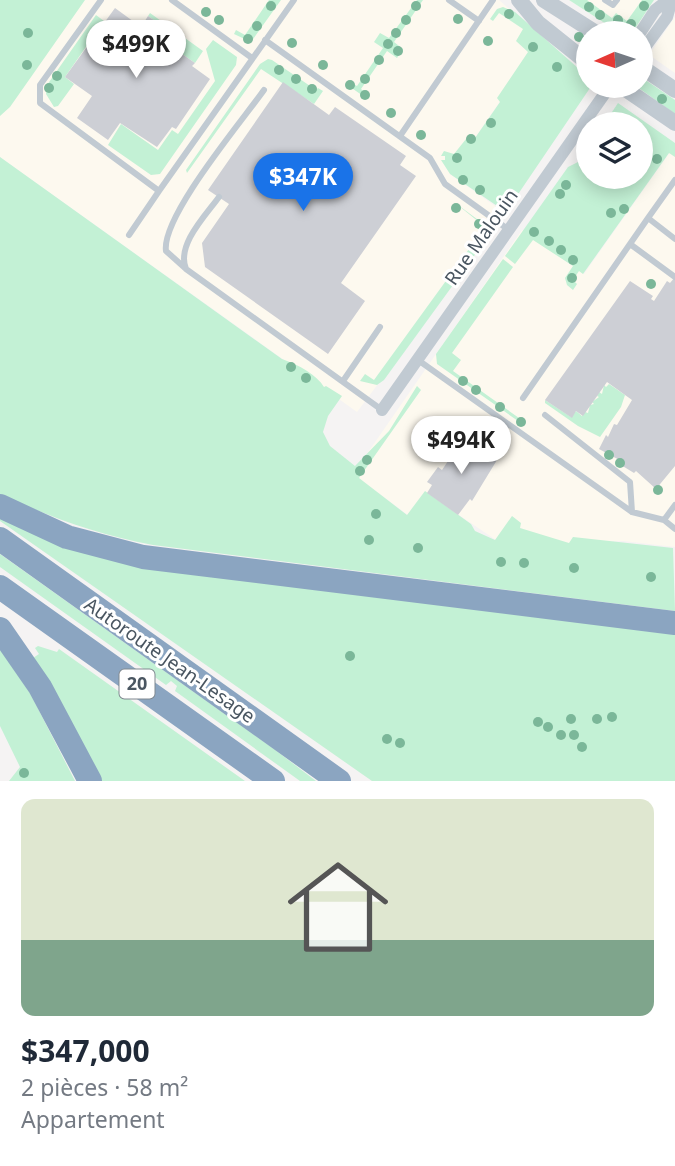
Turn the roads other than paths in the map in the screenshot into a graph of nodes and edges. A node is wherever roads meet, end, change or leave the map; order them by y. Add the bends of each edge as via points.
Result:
1 (101, 0) edge
2 (172, 0) edge
3 (294, 0) edge
4 (449, 0) edge
5 (493, 0) edge
6 (519, 0) edge
7 (544, 0) edge
8 (605, 0) edge
9 (617, 0) edge
10 (670, 0) edge
11 (479, 20) junction
12 (577, 21) edge
13 (648, 21) edge
14 (653, 36) edge
15 (265, 40) junction
16 (576, 53) edge
17 (252, 58) junction
18 (653, 74) edge
19 (264, 90) dead end
20 (675, 90) edge
21 (602, 98) edge
22 (639, 98) edge
23 (675, 123) edge
24 (400, 136) junction
25 (675, 180) edge
26 (159, 191) junction
27 (219, 197) dead end
28 (648, 218) junction
29 (509, 230) junction
30 (129, 235) dead end
31 (675, 239) edge
32 (630, 244) junction
33 (186, 269) junction
34 (675, 277) edge
35 (380, 327) dead end
36 (417, 360) junction
37 (343, 382) junction
38 (523, 398) dead end
39 (383, 410) joint
40 (544, 415) dead end
41 (675, 505) edge
42 (0, 506) edge
43 (632, 512) junction
44 (664, 520) junction
45 (675, 529) edge
46 (0, 539) edge
47 (0, 587) edge
48 (675, 623) edge
49 (0, 629) edge
50 (90, 781) edge
51 (273, 781) edge
52 (340, 781) edge

1 - 26 lane via 40,85 40,103
2 - 17 lane
3 - 15 lane
4 - 11 lane
5 - 11 lane
6 - 16 street via 538,23
7 - 12 street
8 - 9 lane via 613,5
10 - 13 street
10 - 14 street via 667,17
11 - 24 lane
15 - 17 lane
15 - 24 lane
17 - 26 lane
18 - 20 street
19 - 33 lane via 169,227 166,251
21 - 29 street, Rue Malouin
22 - 23 street
24 - 29 lane via 430,158 445,184
25 - 28 lane
26 - 30 lane
27 - 33 lane via 188,244 183,260
28 - 31 lane
28 - 32 lane
29 - 36 street, Rue Malouin
32 - 34 lane
32 - 38 lane
33 - 37 lane
35 - 37 lane
36 - 39 street, Rue Malouin
36 - 43 lane
37 - 39 lane
40 - 43 lane via 630,482
41 - 44 lane
42 - 48 highway via 67,537 143,557
43 - 44 lane
44 - 45 lane
46 - 52 highway, Autoroute Jean-Lesage / 20
47 - 51 highway, Autoroute Jean-Lesage / 20
49 - 50 highway via 40,687

